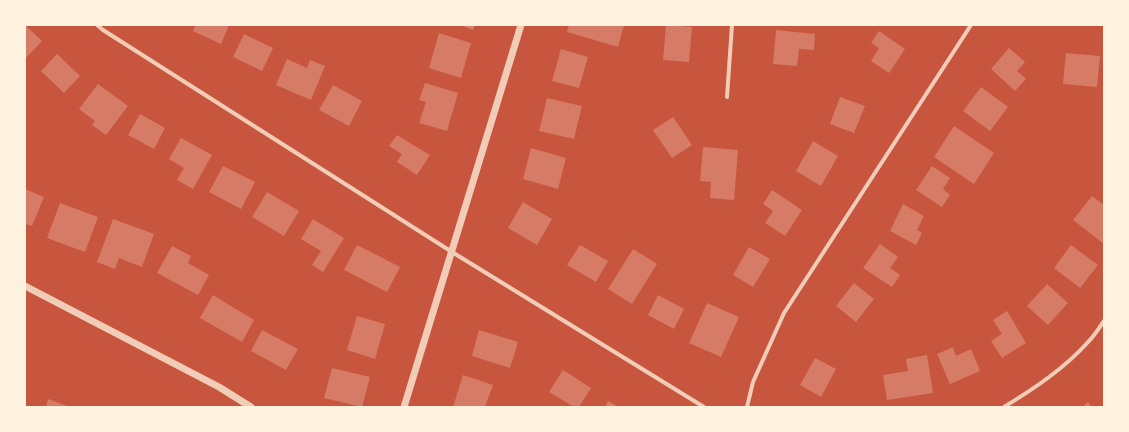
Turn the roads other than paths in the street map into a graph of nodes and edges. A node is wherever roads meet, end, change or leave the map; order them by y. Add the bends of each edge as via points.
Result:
1 (97, 25) edge
2 (521, 25) edge
3 (732, 25) edge
4 (971, 25) edge
5 (727, 98) dead end
6 (452, 252) junction
7 (25, 286) edge
8 (1104, 321) edge
9 (251, 407) edge
10 (404, 407) edge
11 (704, 407) edge
12 (747, 407) edge
13 (1004, 407) edge

1 - 6 street
2 - 6 street
3 - 5 street
4 - 12 street via 784,313 753,382
6 - 10 street
6 - 11 street
7 - 9 street via 219,387
8 - 13 street via 1089,341 1064,365 1032,390

